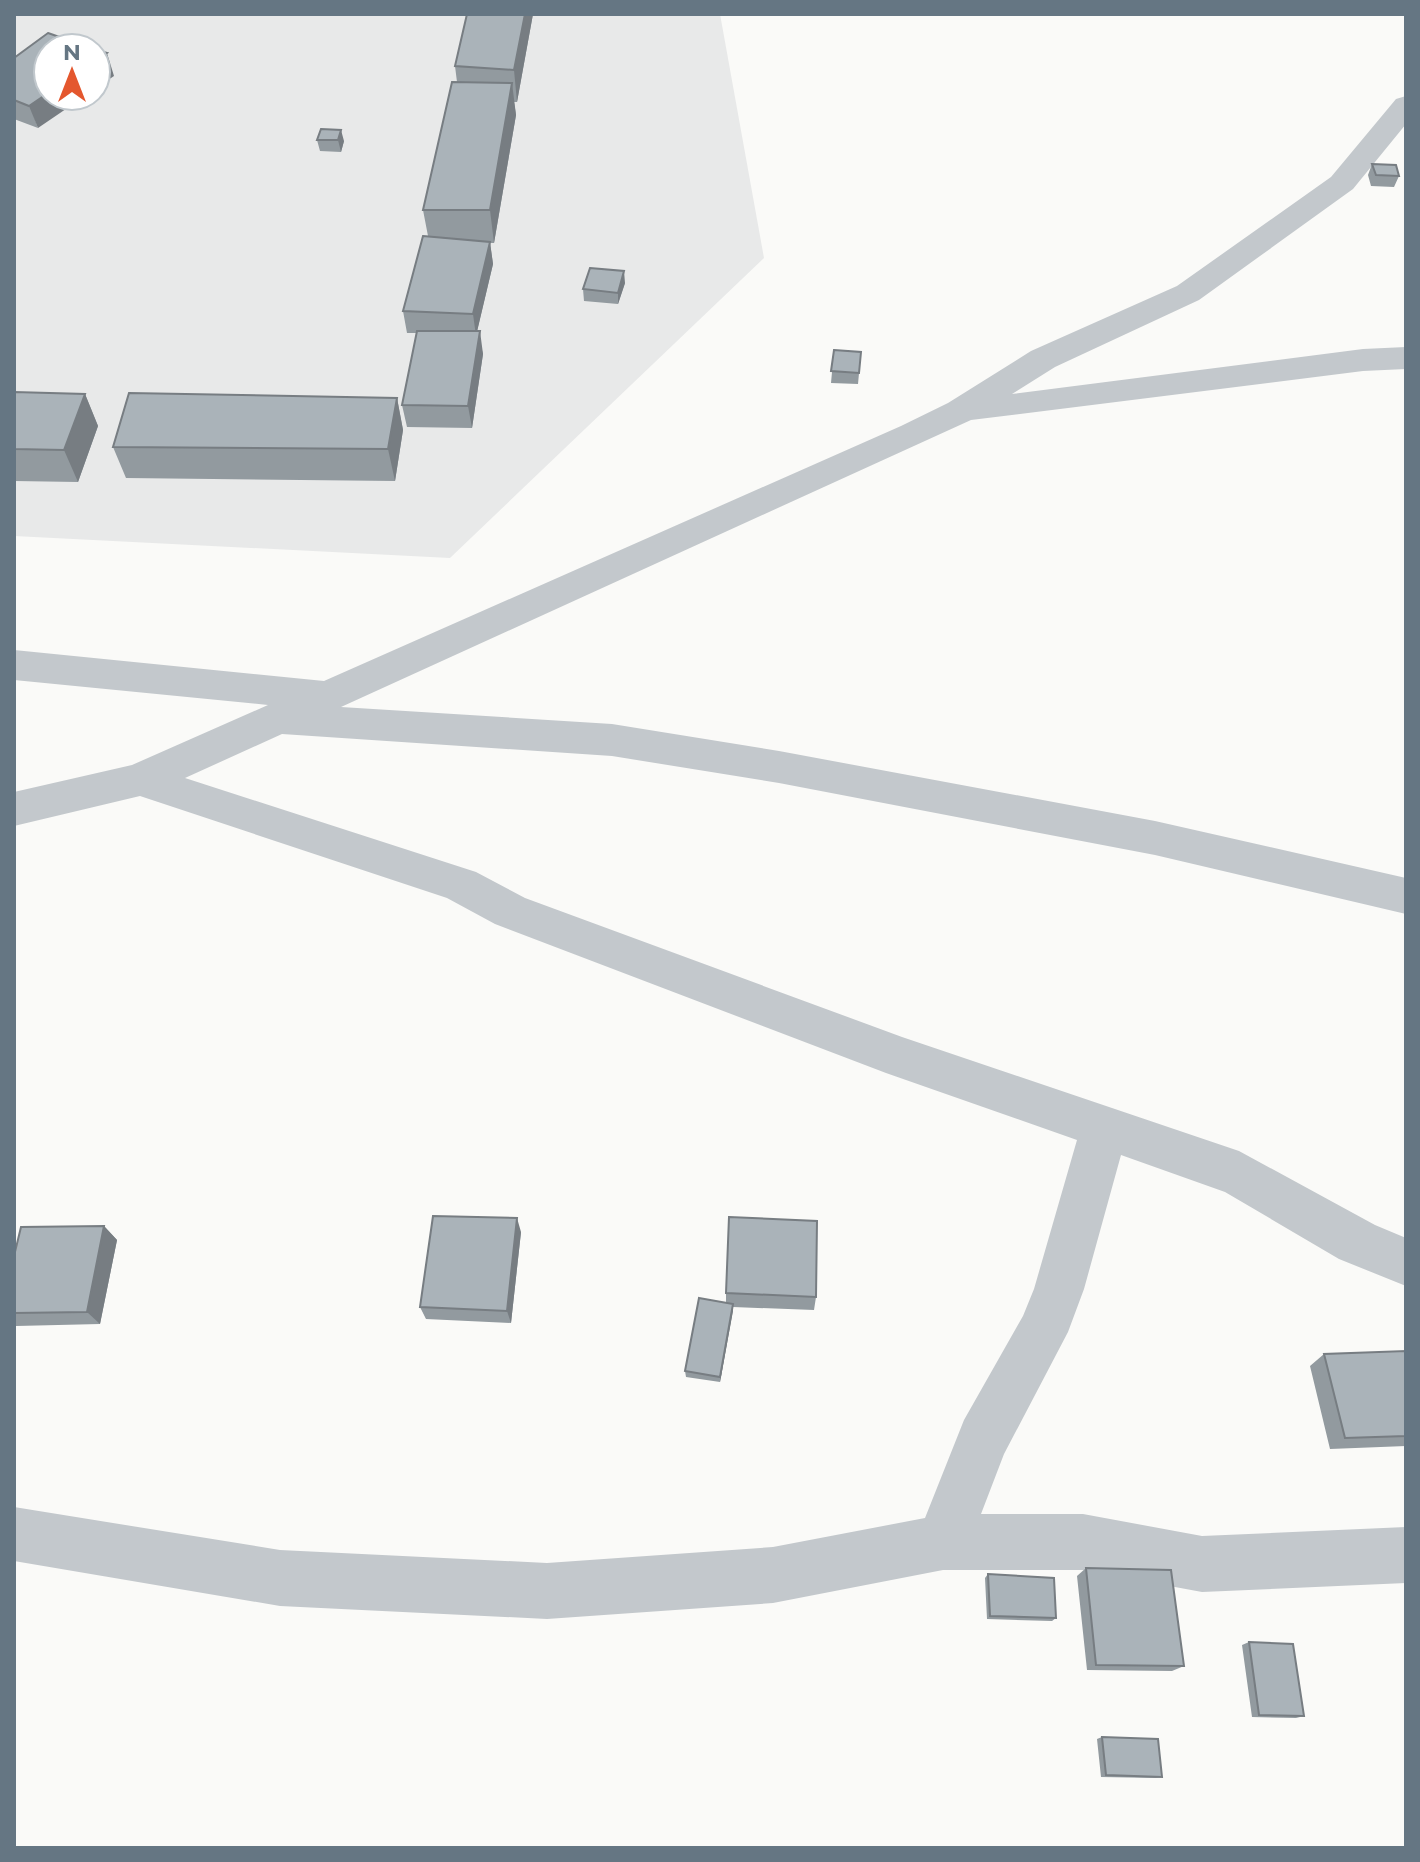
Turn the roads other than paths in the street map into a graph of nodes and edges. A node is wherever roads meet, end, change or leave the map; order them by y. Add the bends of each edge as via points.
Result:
1 (1406, 105) edge
2 (1406, 358) edge
3 (960, 411) junction
4 (14, 665) edge
5 (327, 697) junction
6 (278, 718) junction
7 (140, 780) junction
8 (14, 809) edge
9 (1406, 896) edge
10 (1105, 1127) junction
11 (1406, 1262) edge
12 (14, 1534) edge
13 (943, 1542) junction
14 (1406, 1555) edge

1 - 3 street via 1342,183 1188,293 1043,359
2 - 3 street
3 - 5 street
4 - 5 street
5 - 6 street
6 - 7 street
6 - 9 street via 612,740 1155,838
7 - 8 street
7 - 10 street via 461,885 510,911 902,1058
10 - 11 street via 1239,1174 1357,1242
10 - 13 street via 1048,1318 983,1439
12 - 13 street via 280,1578 547,1591 773,1575
13 - 14 street via 1083,1542 1202,1564

